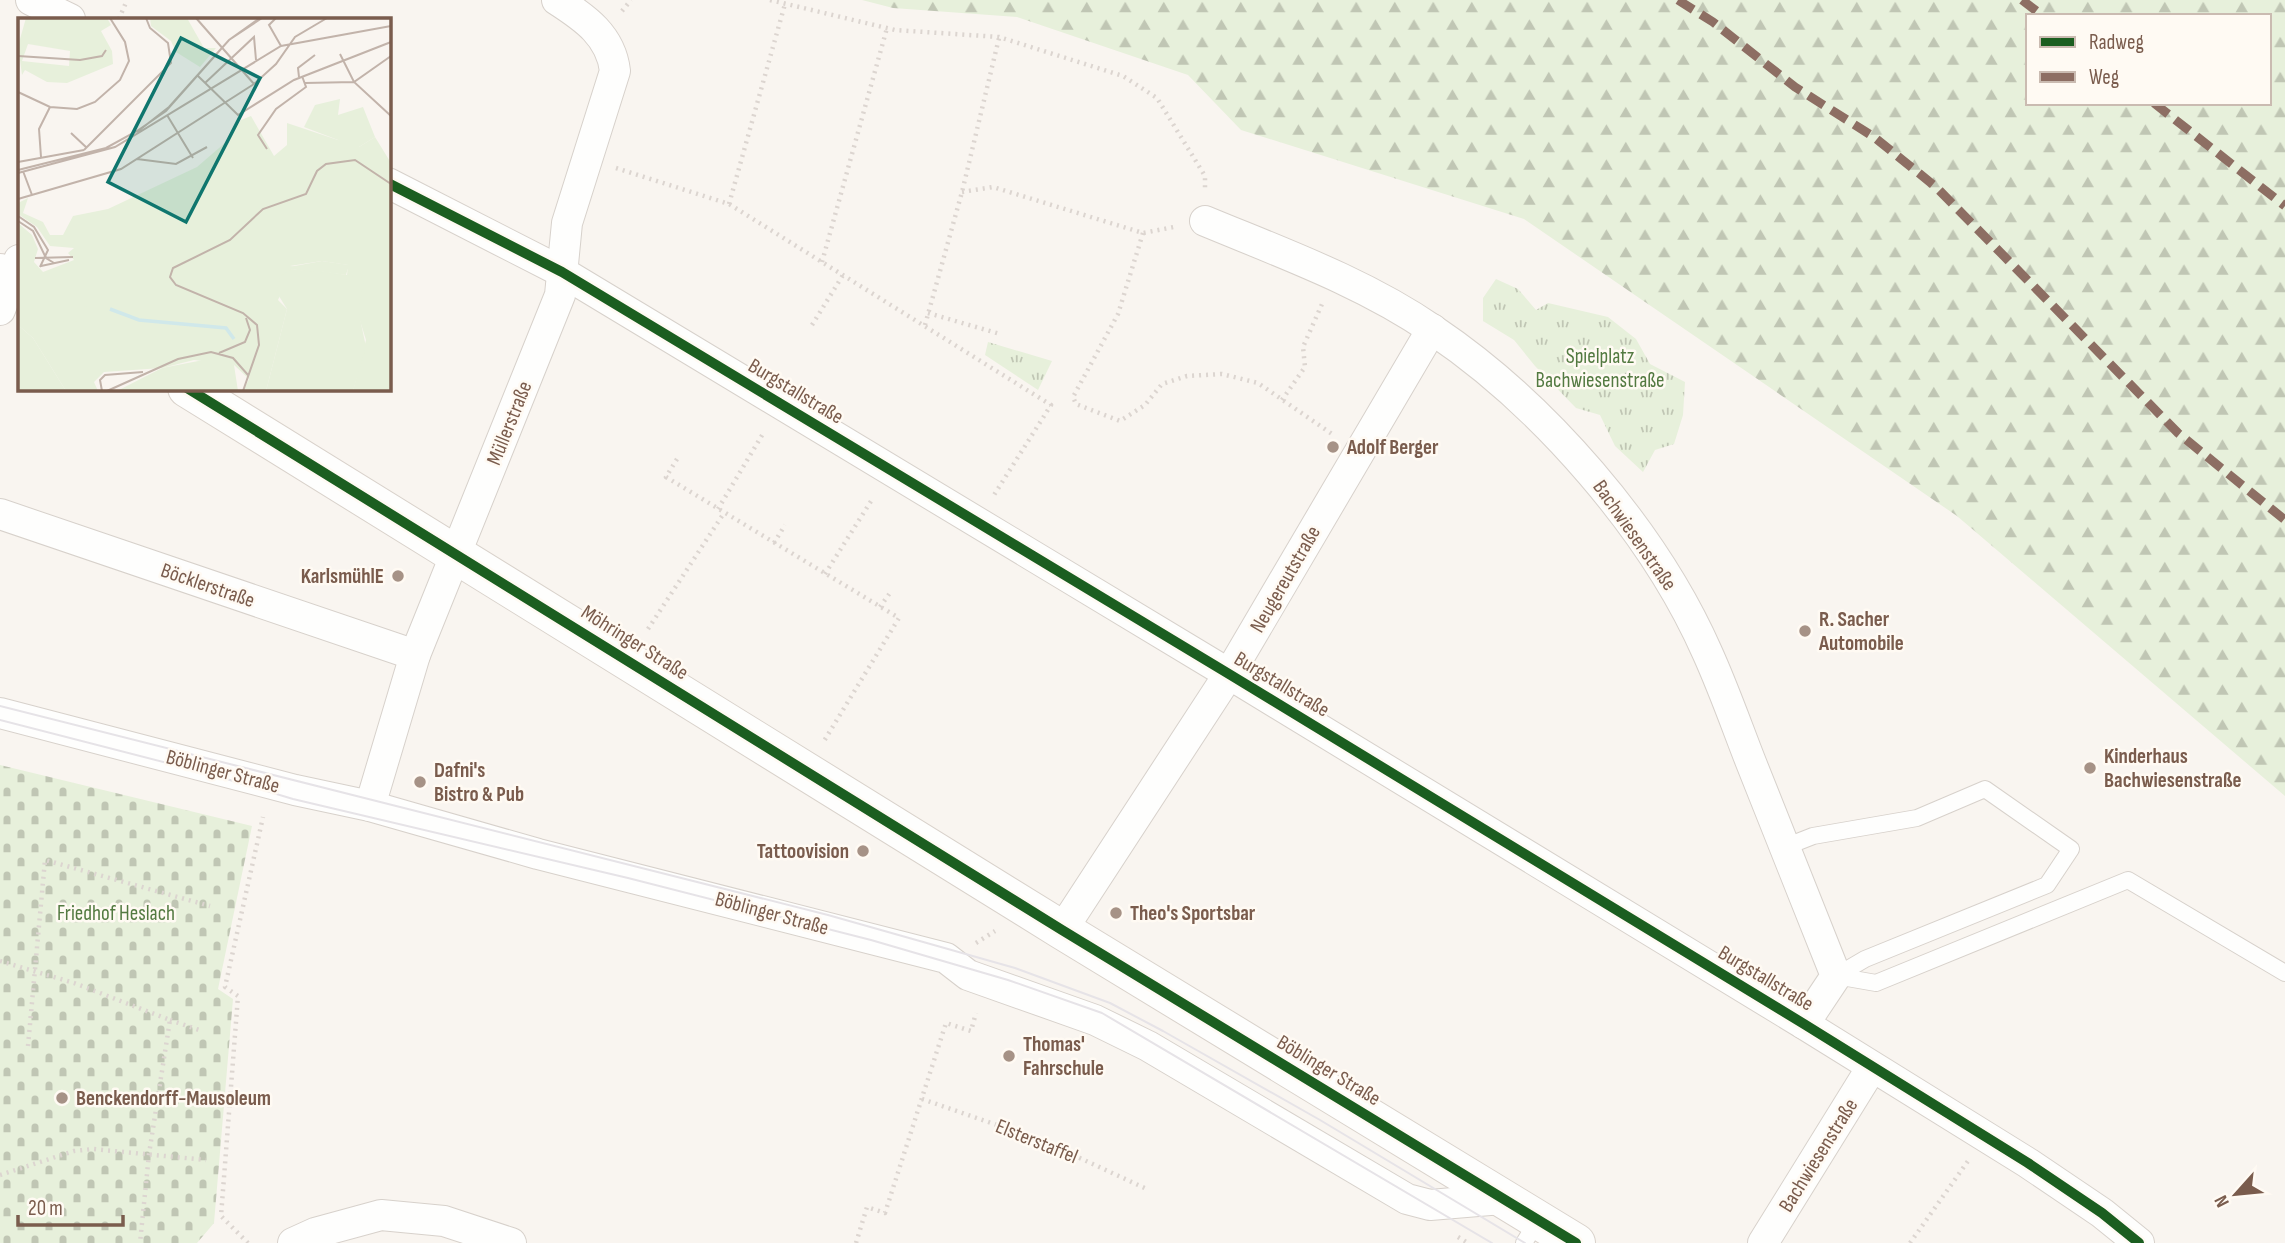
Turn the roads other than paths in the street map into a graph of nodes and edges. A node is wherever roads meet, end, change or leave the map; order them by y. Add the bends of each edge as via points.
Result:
1 (31, 0) edge
2 (557, 0) edge
3 (68, 18) edge
4 (390, 184) edge
5 (1205, 221) road end
6 (562, 272) junction
7 (1432, 329) junction
8 (190, 390) edge
9 (0, 514) edge
10 (456, 554) junction
11 (415, 655) junction
12 (1229, 674) junction
13 (0, 713) edge
14 (370, 806) junction
15 (1785, 847) junction
16 (1062, 930) junction
17 (2285, 973) edge
18 (1836, 976) junction
19 (1804, 1024) junction
20 (1872, 1067) junction
21 (1502, 1199) junction
22 (1531, 1232) edge
23 (293, 1243) edge
24 (511, 1243) edge
25 (1576, 1243) edge
26 (1763, 1243) edge
27 (2139, 1243) edge

1 - 3 street
2 - 6 street, Müllerstraße via 590,22 614,57 615,71 567,223
4 - 6 street, Burgstallstraße
5 - 7 street, Bachwiesenstraße via 1337,277
6 - 10 street, Müllerstraße via 560,295
6 - 12 street, Burgstallstraße
7 - 12 street, Neugereutstraße
7 - 15 street, Bachwiesenstraße via 1498,378 1545,423 1635,530 1707,651
8 - 10 street, Möhringer Straße
9 - 11 street, Böcklerstraße
10 - 11 street, Müllerstraße
10 - 16 street, Möhringer Straße
11 - 14 street, Müllerstraße
12 - 16 street, Neugereutstraße
12 - 19 street, Burgstallstraße
13 - 14 street, Böblinger Straße
14 - 21 street, Böblinger Straße via 538,854 946,958 960,970 1095,1020 1148,1046 1407,1199 1430,1205
15 - 18 street, Bachwiesenstraße
15 - 18 lane via 1813,836 1917,818 1984,789 2071,849 2047,886 1865,959
16 - 21 street, Böblinger Straße
17 - 18 lane via 2128,880 1876,982
18 - 19 street
19 - 20 street, Burgstallstraße
20 - 26 street, Bachwiesenstraße
20 - 27 street, Burgstallstraße via 2102,1213
21 - 22 street, Böblinger Straße
22 - 25 street, Böblinger Straße
23 - 24 street via 381,1215 444,1221

